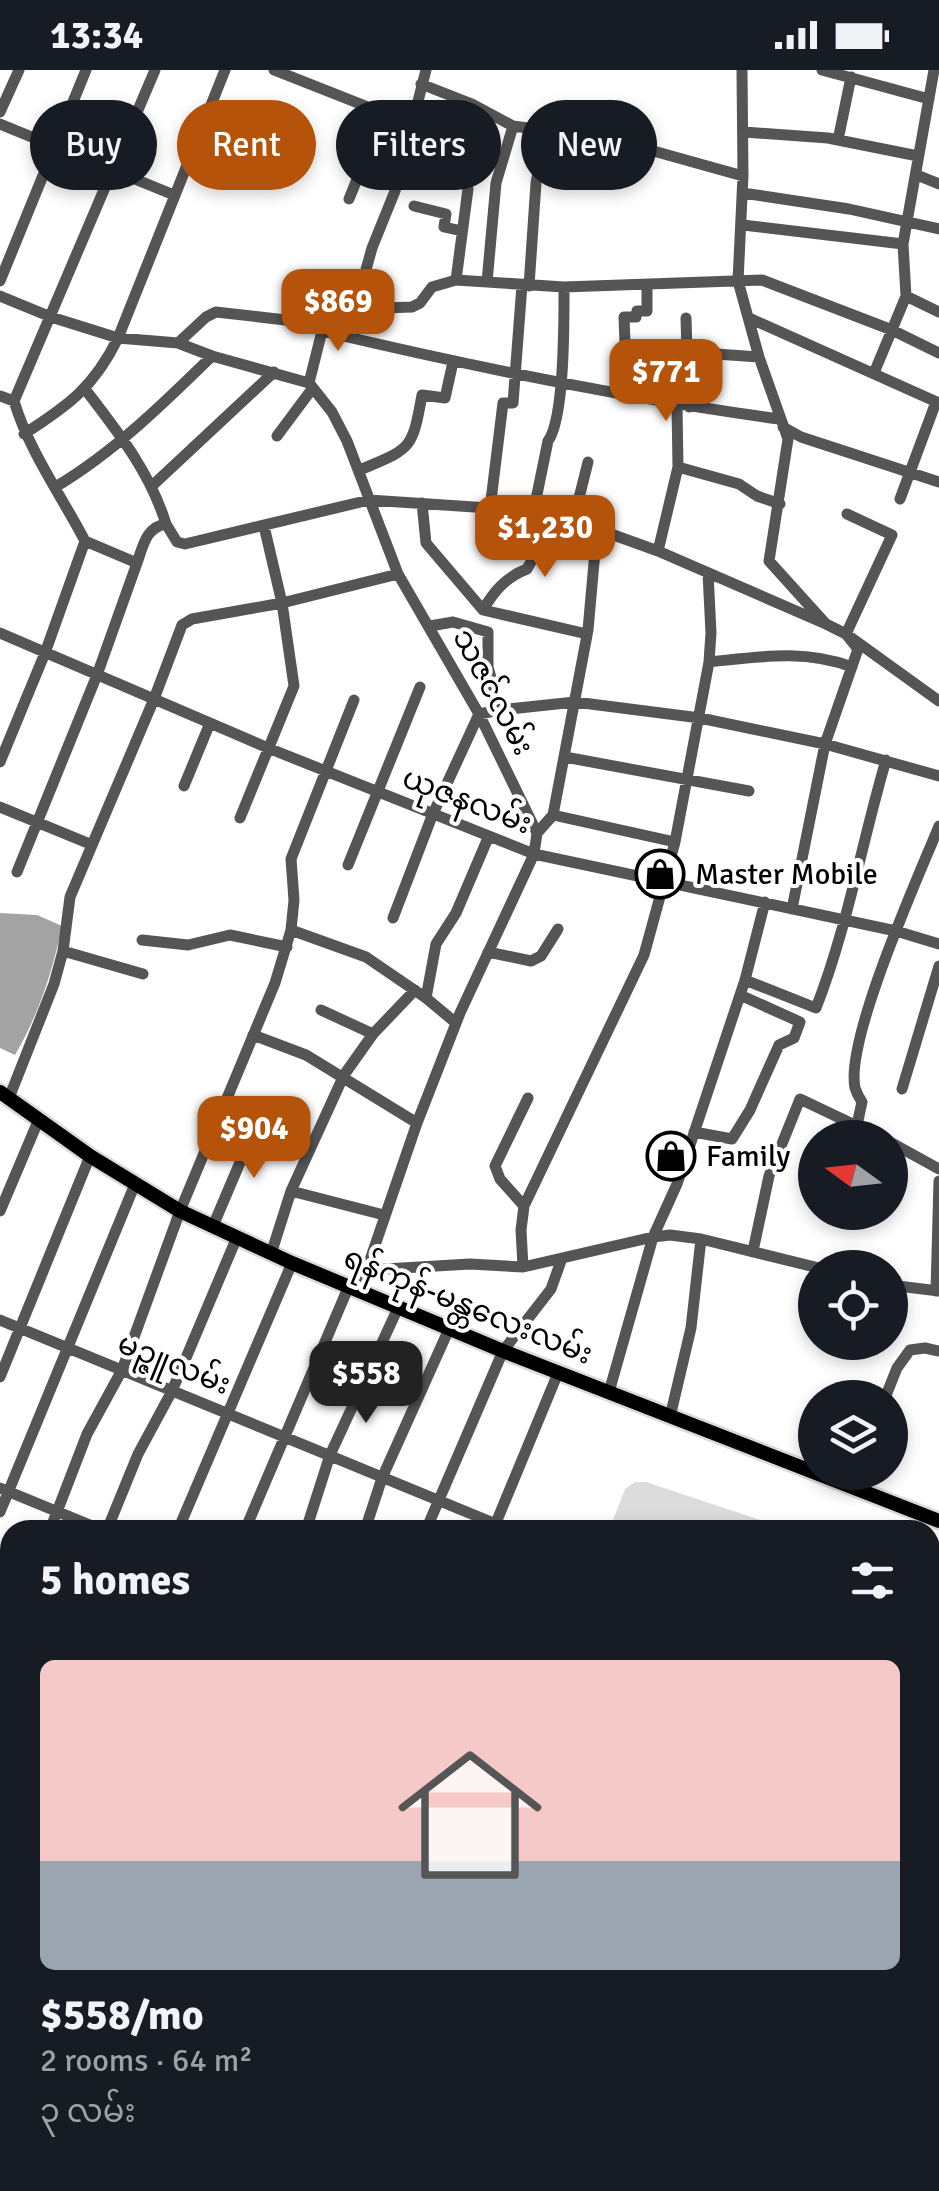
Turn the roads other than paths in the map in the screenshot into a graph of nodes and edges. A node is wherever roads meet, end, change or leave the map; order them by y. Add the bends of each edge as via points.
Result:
1 (19, 70) edge
2 (86, 70) edge
3 (155, 70) edge
4 (224, 70) edge
5 (274, 70) edge
6 (426, 70) edge
7 (742, 70) edge
8 (822, 70) edge
9 (936, 72) edge
10 (851, 77) junction
11 (421, 84) junction
12 (929, 99) junction
13 (73, 100) edge
14 (142, 100) edge
15 (347, 100) edge
16 (417, 100) edge
17 (0, 112) edge
18 (0, 124) edge
19 (514, 126) junction
20 (521, 127) edge
21 (744, 132) junction
22 (30, 136) edge
23 (838, 140) junction
24 (657, 152) edge
25 (918, 156) junction
26 (916, 175) junction
27 (742, 176) junction
28 (939, 184) edge
29 (157, 188) edge
30 (36, 190) edge
31 (104, 190) edge
32 (353, 190) edge
33 (395, 190) edge
34 (468, 190) edge
35 (535, 190) edge
36 (743, 193) junction
37 (174, 195) junction
38 (349, 199) dead end
39 (414, 206) dead end
40 (907, 223) junction
41 (743, 224) junction
42 (939, 229) edge
43 (462, 231) junction
44 (903, 244) junction
45 (456, 280) junction
46 (0, 281) edge
47 (738, 281) junction
48 (486, 282) junction
49 (525, 285) junction
50 (647, 285) junction
51 (564, 287) junction
52 (0, 296) edge
53 (906, 296) junction
54 (355, 308) junction
55 (939, 312) edge
56 (50, 317) junction
57 (686, 318) dead end
58 (749, 318) junction
59 (322, 328) junction
60 (892, 330) junction
61 (118, 338) junction
62 (178, 342) junction
63 (687, 352) junction
64 (939, 353) edge
65 (212, 356) junction
66 (760, 357) junction
67 (453, 362) junction
68 (274, 372) junction
69 (874, 374) junction
70 (515, 375) junction
71 (560, 383) junction
72 (310, 386) junction
73 (85, 389) junction
74 (0, 396) edge
75 (627, 397) junction
76 (14, 400) junction
77 (938, 403) edge
78 (683, 406) junction
79 (781, 423) junction
80 (24, 434) junction
81 (278, 436) dead end
82 (123, 438) junction
83 (588, 462) dead end
84 (678, 468) junction
85 (360, 470) junction
86 (908, 471) junction
87 (939, 482) edge
88 (153, 485) junction
89 (57, 486) junction
90 (900, 499) dead end
91 (369, 500) junction
92 (422, 503) junction
93 (780, 504) junction
94 (489, 508) junction
95 (532, 514) junction
96 (846, 514) dead end
97 (547, 516) junction
98 (573, 522) junction
99 (166, 524) junction
100 (264, 526) junction
101 (597, 530) junction
102 (486, 540) dead end
103 (85, 541) junction
104 (658, 552) junction
105 (138, 562) junction
106 (708, 573) junction
107 (398, 574) junction
108 (282, 603) junction
109 (483, 610) junction
110 (826, 624) junction
111 (430, 626) junction
112 (0, 634) edge
113 (587, 634) junction
114 (846, 634) junction
115 (45, 653) junction
116 (708, 662) junction
117 (852, 667) junction
118 (98, 675) junction
119 (420, 687) dead end
120 (154, 699) junction
121 (354, 700) dead end
122 (939, 701) edge
123 (575, 702) junction
124 (500, 710) junction
125 (479, 714) junction
126 (700, 718) junction
127 (210, 722) junction
128 (825, 744) junction
129 (268, 748) junction
130 (565, 757) junction
131 (886, 760) junction
132 (0, 762) edge
133 (325, 771) junction
134 (939, 776) edge
135 (687, 779) junction
136 (184, 786) dead end
137 (749, 791) dead end
138 (379, 794) junction
139 (0, 807) edge
140 (552, 815) junction
141 (432, 816) junction
142 (240, 818) dead end
143 (37, 822) junction
144 (939, 826) edge
145 (537, 832) junction
146 (488, 838) junction
147 (675, 842) junction
148 (90, 844) junction
149 (534, 854) junction
150 (348, 865) dead end
151 (17, 872) dead end
152 (664, 880) junction
153 (765, 902) junction
154 (792, 908) junction
155 (393, 918) dead end
156 (843, 921) junction
157 (558, 929) dead end
158 (291, 930) junction
159 (896, 931) junction
160 (142, 940) dead end
161 (939, 944) edge
162 (287, 948) junction
163 (63, 951) junction
164 (488, 952) junction
165 (939, 966) edge
166 (143, 974) dead end
167 (745, 980) junction
168 (414, 990) junction
169 (740, 995) junction
170 (426, 998) junction
171 (321, 1010) dead end
172 (456, 1023) junction
173 (373, 1034) junction
174 (253, 1036) junction
175 (344, 1075) junction
176 (902, 1089) dead end
177 (5, 1095) edge
178 (528, 1098) dead end
179 (39, 1118) junction
180 (844, 1120) edge
181 (858, 1120) edge
182 (271, 1123) dead end
183 (417, 1123) junction
184 (694, 1132) junction
185 (908, 1152) edge
186 (90, 1156) junction
187 (939, 1170) edge
188 (939, 1181) edge
189 (135, 1184) junction
190 (291, 1191) junction
191 (524, 1206) junction
192 (0, 1211) edge
193 (180, 1211) junction
194 (384, 1215) junction
195 (213, 1226) junction
196 (237, 1237) junction
197 (653, 1237) junction
198 (701, 1239) junction
199 (753, 1251) junction
200 (272, 1254) junction
201 (561, 1260) junction
202 (292, 1263) junction
203 (798, 1263) edge
204 (523, 1268) junction
205 (368, 1270) junction
206 (908, 1287) edge
207 (353, 1290) junction
208 (937, 1291) edge
209 (398, 1308) junction
210 (0, 1320) edge
211 (20, 1329) junction
212 (448, 1330) junction
213 (70, 1348) junction
214 (503, 1351) junction
215 (939, 1351) edge
216 (122, 1370) junction
217 (558, 1373) junction
218 (0, 1377) edge
219 (892, 1380) edge
220 (172, 1391) junction
221 (609, 1392) junction
222 (228, 1413) junction
223 (670, 1417) junction
224 (284, 1437) junction
225 (330, 1455) junction
226 (798, 1461) edge
227 (382, 1478) junction
228 (4, 1490) edge
229 (874, 1490) edge
230 (438, 1500) junction
231 (0, 1512) edge
232 (57, 1512) junction
233 (54, 1520) edge
234 (78, 1520) edge
235 (109, 1520) edge
236 (182, 1520) edge
237 (249, 1520) edge
238 (309, 1520) edge
239 (367, 1520) edge
240 (430, 1520) edge
241 (479, 1520) edge
242 (497, 1520) edge
243 (935, 1520) edge

1 - 17 street
2 - 13 street
3 - 14 street
4 - 37 street
5 - 15 street
6 - 11 street
7 - 21 street
8 - 10 street
9 - 12 street
10 - 12 street
10 - 23 street
11 - 16 street
11 - 19 street
12 - 25 street
18 - 22 street
19 - 20 street
19 - 48 street via 496,183
21 - 23 street
21 - 27 street
23 - 25 street
24 - 27 street
25 - 26 street
26 - 28 street
26 - 40 street
27 - 36 street
29 - 37 street
30 - 46 street
31 - 56 street
32 - 38 street
33 - 54 street
34 - 43 street
35 - 49 street
36 - 40 street
36 - 41 street
37 - 61 street
39 - 43 street via 446,214 444,227
40 - 42 street
40 - 44 street
41 - 44 street
41 - 47 street
43 - 45 street
44 - 53 street
45 - 48 street
45 - 54 street via 432,287 412,307
47 - 50 street
47 - 58 street
47 - 60 street via 762,280
48 - 49 street
49 - 51 street
49 - 70 street
50 - 51 street
50 - 75 street via 647,311 624,317
51 - 71 street
52 - 56 street
53 - 55 street
53 - 60 street
54 - 59 street
56 - 61 street
56 - 76 street
57 - 63 street
58 - 66 street
58 - 69 street
59 - 62 street via 224,310 206,316
59 - 67 street
59 - 72 street
60 - 64 street
60 - 69 street
61 - 62 street
61 - 73 street
62 - 65 street
63 - 66 street
63 - 78 street
65 - 68 street
65 - 82 street
66 - 79 street
67 - 70 street
67 - 85 street via 445,398 422,395 414,437 403,451
68 - 72 street
68 - 88 street
69 - 77 street
70 - 71 street
70 - 94 street via 513,404 503,404
71 - 75 street
71 - 95 street
72 - 81 street
72 - 85 street, သဇင်လမ်း via 332,412
73 - 80 street
73 - 82 street
74 - 76 street
75 - 78 street
76 - 80 street
77 - 86 street
78 - 79 street
78 - 84 street
79 - 86 street via 801,437
79 - 93 street via 788,439
80 - 89 street
82 - 88 street
82 - 89 street
83 - 98 street
84 - 93 street via 740,484
84 - 104 street
85 - 91 street, သဇင်လမ်း
86 - 87 street
86 - 90 street
88 - 99 street
89 - 103 street
91 - 92 street
91 - 100 street
91 - 107 street, သဇင်လမ်း
92 - 94 street
92 - 109 street via 426,543
93 - 110 street via 769,561
94 - 95 street
94 - 102 street
95 - 97 street
96 - 114 street via 892,535
97 - 98 street
97 - 109 street via 527,569 495,590
98 - 101 street
99 - 100 street via 185,544
99 - 105 street via 146,538
100 - 108 street
101 - 104 street
101 - 113 street
103 - 105 street
103 - 115 street
104 - 106 street
105 - 118 street
106 - 110 street
106 - 116 street
107 - 108 street
107 - 111 street, သဇင်လမ်း
108 - 120 street via 182,624
108 - 129 street via 294,686
109 - 113 street
110 - 114 street
111 - 124 street via 453,622 488,632 488,668
111 - 125 street, သဇင်လမ်း
112 - 115 street, ယုဇနလမ်း
113 - 123 street
114 - 117 street via 858,649
114 - 122 street
115 - 118 street, ယုဇနလမ်း
115 - 132 street
116 - 117 street via 797,655
116 - 126 street
117 - 128 street
118 - 120 street, ယုဇနလမ်း
118 - 143 street
119 - 138 street
120 - 127 street, ယုဇနလမ်း
120 - 148 street
121 - 133 street
123 - 124 street
123 - 126 street
123 - 130 street
124 - 125 street
125 - 141 street
125 - 145 street, သဇင်လမ်း
126 - 128 street
126 - 135 street
127 - 129 street, ယုဇနလမ်း
127 - 136 street
128 - 131 street
128 - 154 street
129 - 133 street, ယုဇနလမ်း
129 - 142 street
130 - 135 street
130 - 140 street
131 - 134 street
131 - 156 street
133 - 138 street, ယုဇနလမ်း
133 - 158 street via 291,859
135 - 137 street
135 - 147 street
138 - 141 street, ယုဇနလမ်း
138 - 150 street
139 - 143 street
140 - 145 street
140 - 147 street
141 - 146 street, ယုဇနလမ်း
141 - 155 street
143 - 148 street
143 - 151 street
144 - 159 street
145 - 149 street
146 - 149 street, ယုဇနလမ်း
146 - 170 street via 436,944
147 - 152 street
148 - 163 street via 70,897
149 - 152 street, ယုဇနလမ်း
149 - 164 street
152 - 153 street, ယုဇနလမ်း
152 - 191 street via 644,955
153 - 154 street, ယုဇနလမ်း
153 - 167 street
154 - 156 street, ယုဇနလမ်း
156 - 159 street, ယုဇနလမ်း
156 - 167 street via 816,1008
157 - 164 street via 531,962
158 - 162 street
158 - 168 street via 351,950
159 - 161 street, ယုဇနလမ်း
159 - 181 street via 855,1068
160 - 162 street via 188,944 230,935
162 - 174 street
163 - 166 street
163 - 177 street
164 - 172 street
165 - 176 street
167 - 169 street
168 - 170 street
168 - 173 street
169 - 184 street
169 - 184 street via 800,1022 794,1038 779,1044 732,1139
170 - 172 street
171 - 173 street
172 - 183 street
173 - 175 street
174 - 175 street
174 - 193 street
175 - 183 street
175 - 190 street
177 - 179 main road, ရန်ကုန်-မန္တလေးလမ်း
178 - 191 street via 495,1166
179 - 186 main road, ရန်ကုန်-မန္တလေးလမ်း
179 - 192 street
180 - 199 street via 800,1099 769,1176
182 - 195 street via 241,1160
183 - 194 street
184 - 197 street
185 - 187 street
186 - 189 main road, ရန်ကုန်-မန္တလေးလမ်း
186 - 211 street
188 - 208 street
189 - 193 main road, ရန်ကုန်-မန္တလေးလမ်း
189 - 213 street
190 - 194 street
190 - 200 street
191 - 204 street
193 - 195 main road, ရန်ကုန်-မန္တလေးလမ်း
193 - 216 street
194 - 205 street
195 - 196 main road, ရန်ကုန်-မန္တလေးလမ်း
196 - 200 main road, ရန်ကုန်-မန္တလေးလမ်း
196 - 220 street
197 - 198 street
197 - 201 street
197 - 221 street
198 - 199 street
198 - 223 street via 692,1328
199 - 203 street
200 - 202 main road, ရန်ကုန်-မန္တလေးလမ်း
201 - 204 street
201 - 214 street via 551,1289
202 - 207 main road, ရန်ကုန်-မန္တလေးလမ်း
202 - 222 street
204 - 205 street
205 - 207 street
206 - 208 street
207 - 209 main road, ရန်ကုန်-မန္တလေးလမ်း
207 - 224 street
209 - 212 main road, ရန်ကုန်-မန္တလေးလမ်း
209 - 225 street
210 - 211 street, မဉ္ဇူလမ်း
211 - 213 street, မဉ္ဇူလမ်း
211 - 218 street
212 - 214 main road, ရန်ကုန်-မန္တလေးလမ်း
212 - 227 street
213 - 216 street, မဉ္ဇူလမ်း
213 - 228 street
214 - 217 main road, ရန်ကုန်-မန္တလေးလမ်း
214 - 230 street
215 - 219 street via 910,1350
216 - 220 street, မဉ္ဇူလမ်း
216 - 232 street via 87,1434
217 - 221 main road, ရန်ကုန်-မန္တလေးလမ်း
217 - 242 street
220 - 222 street, မဉ္ဇူလမ်း
220 - 235 street
221 - 223 main road, ရန်ကုန်-မန္တလေးလမ်း
222 - 224 street, မဉ္ဇူလမ်း
222 - 236 street
223 - 226 main road, ရန်ကုန်-မန္တလေးလမ်း
224 - 225 street, မဉ္ဇူလမ်း
224 - 237 street
225 - 227 street, မဉ္ဇူလမ်း
225 - 238 street
227 - 230 street, မဉ္ဇူလမ်း
227 - 239 street
228 - 231 street
228 - 232 street
229 - 243 main road, ရန်ကုန်-မန္တလေးလမ်း
230 - 240 street
230 - 241 street, မဉ္ဇူလမ်း
232 - 233 street
232 - 234 street

